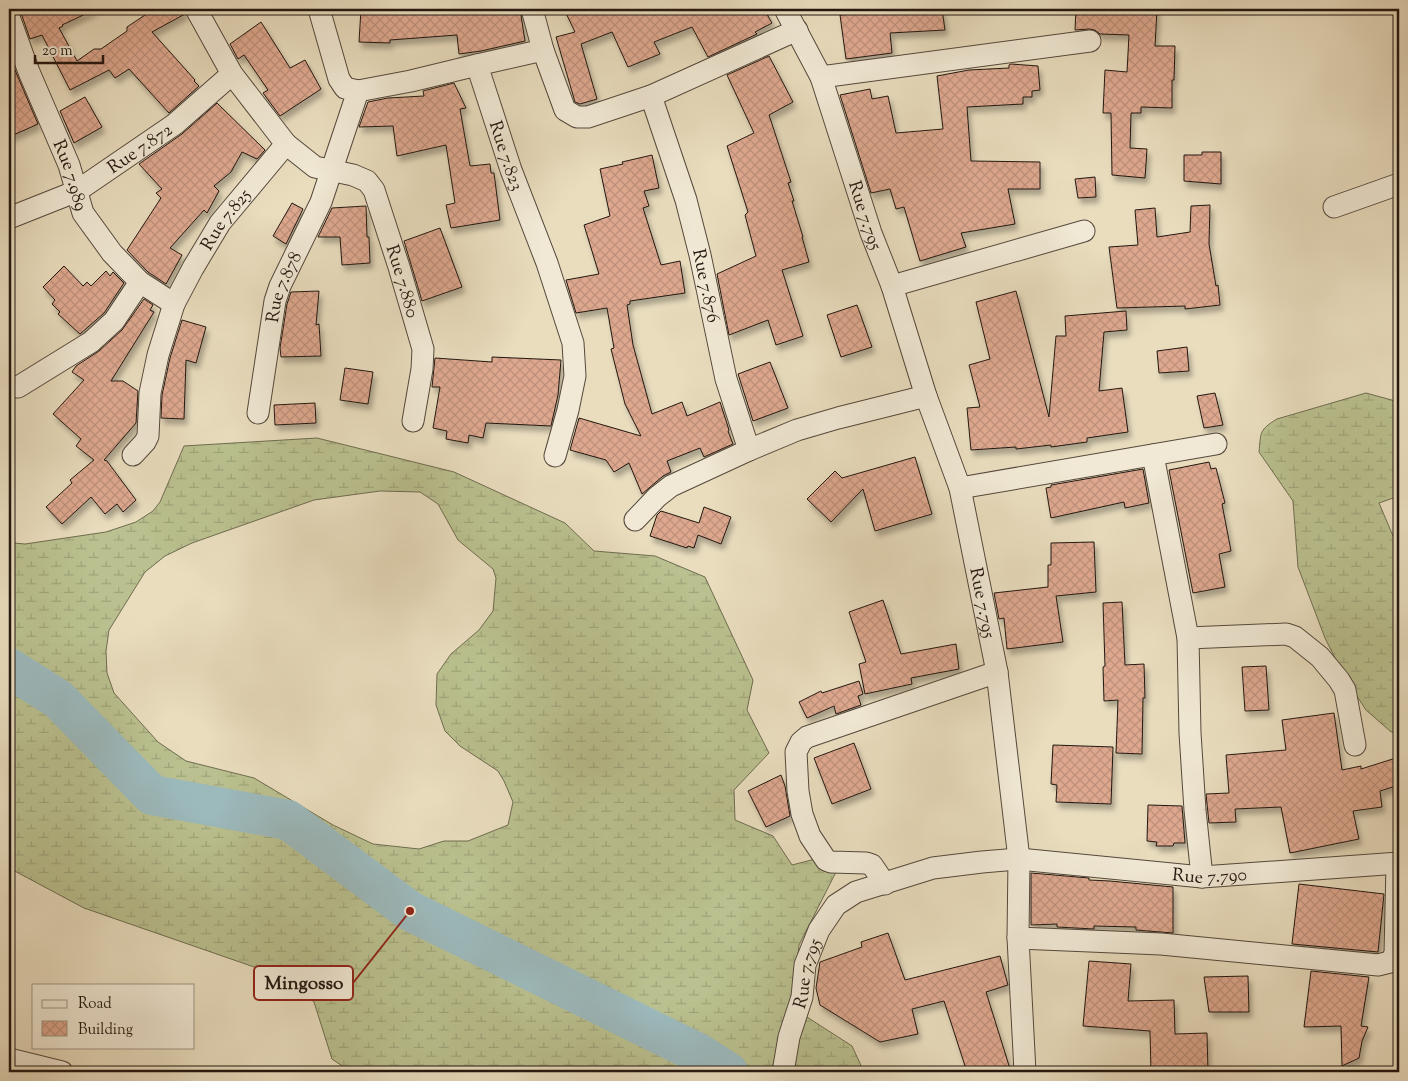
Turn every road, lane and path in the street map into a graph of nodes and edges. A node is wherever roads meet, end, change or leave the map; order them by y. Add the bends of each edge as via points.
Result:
1 (196, 9) edge
2 (319, 9) edge
3 (532, 9) edge
4 (784, 9) edge
5 (9, 17) edge
6 (797, 30) junction
7 (1090, 41) dead end
8 (543, 50) junction
9 (477, 66) junction
10 (232, 74) junction
11 (821, 77) junction
12 (358, 91) junction
13 (651, 96) junction
14 (286, 144) junction
15 (332, 170) junction
16 (1399, 184) edge
17 (77, 191) junction
18 (1334, 207) dead end
19 (9, 218) edge
20 (1084, 231) dead end
21 (140, 282) junction
22 (892, 286) junction
23 (174, 304) junction
24 (18, 387) dead end
25 (926, 396) junction
26 (258, 413) dead end
27 (413, 421) dead end
28 (1216, 444) dead end
29 (748, 450) junction
30 (133, 455) dead end
31 (1153, 455) junction
32 (555, 456) dead end
33 (960, 488) junction
34 (635, 520) dead end
35 (1188, 638) junction
36 (997, 672) junction
37 (1355, 745) dead end
38 (1019, 859) junction
39 (1398, 864) edge
40 (1202, 877) junction
41 (885, 884) junction
42 (1018, 938) junction
43 (9, 1060) edge
44 (62, 1072) edge
45 (783, 1072) edge
46 (1025, 1072) edge

1 - 10 street
2 - 12 street via 339,79 344,88
3 - 8 street
4 - 6 street, Rue 7.795
5 - 17 street, Rue 7.989
6 - 11 street, Rue 7.795
6 - 13 street
7 - 11 street
8 - 9 street
8 - 13 street via 565,110 577,117 588,117
9 - 12 street
9 - 32 street, Rue 7.823 via 573,343 575,376
10 - 14 street
10 - 17 street, Rue 7.872 via 175,124
11 - 22 street, Rue 7.795 via 871,233
12 - 15 street, Rue 7.878
13 - 29 street, Rue 7.876 via 686,200 726,379
14 - 15 street, Rue 7.880 via 315,167
14 - 23 street, Rue 7.825 via 220,223
15 - 26 street, Rue 7.878 via 321,202 275,301
15 - 27 street, Rue 7.880 via 353,175 374,190 423,350
16 - 18 street
17 - 19 street, Rue 7.872
17 - 21 street, Rue 7.989 via 82,212 112,253
20 - 22 street
21 - 23 street, Rue 7.989
21 - 24 street via 114,321 91,342
22 - 25 street, Rue 7.795
23 - 30 street, Rue 7.825 via 150,394 148,436
25 - 29 street via 797,430
25 - 33 street, Rue 7.795
28 - 31 street
29 - 34 street via 671,486
31 - 33 street
31 - 35 street
33 - 36 street, Rue 7.795
35 - 37 street via 1286,634 1295,637 1320,657 1345,690
35 - 40 street via 1190,733
36 - 38 street, Rue 7.795
36 - 41 street via 806,737 801,742 796,752 798,791 810,836 826,860 866,862 872,865
38 - 40 street, Rue 7.790
38 - 41 street, Rue 7.795 via 933,868
38 - 42 street
39 - 40 street, Rue 7.790
39 - 42 street via 1395,954 1390,962 1378,965 1161,944
41 - 45 street, Rue 7.795 via 856,892 836,905 819,930 805,965 802,997 789,1037
42 - 46 street
43 - 44 street

